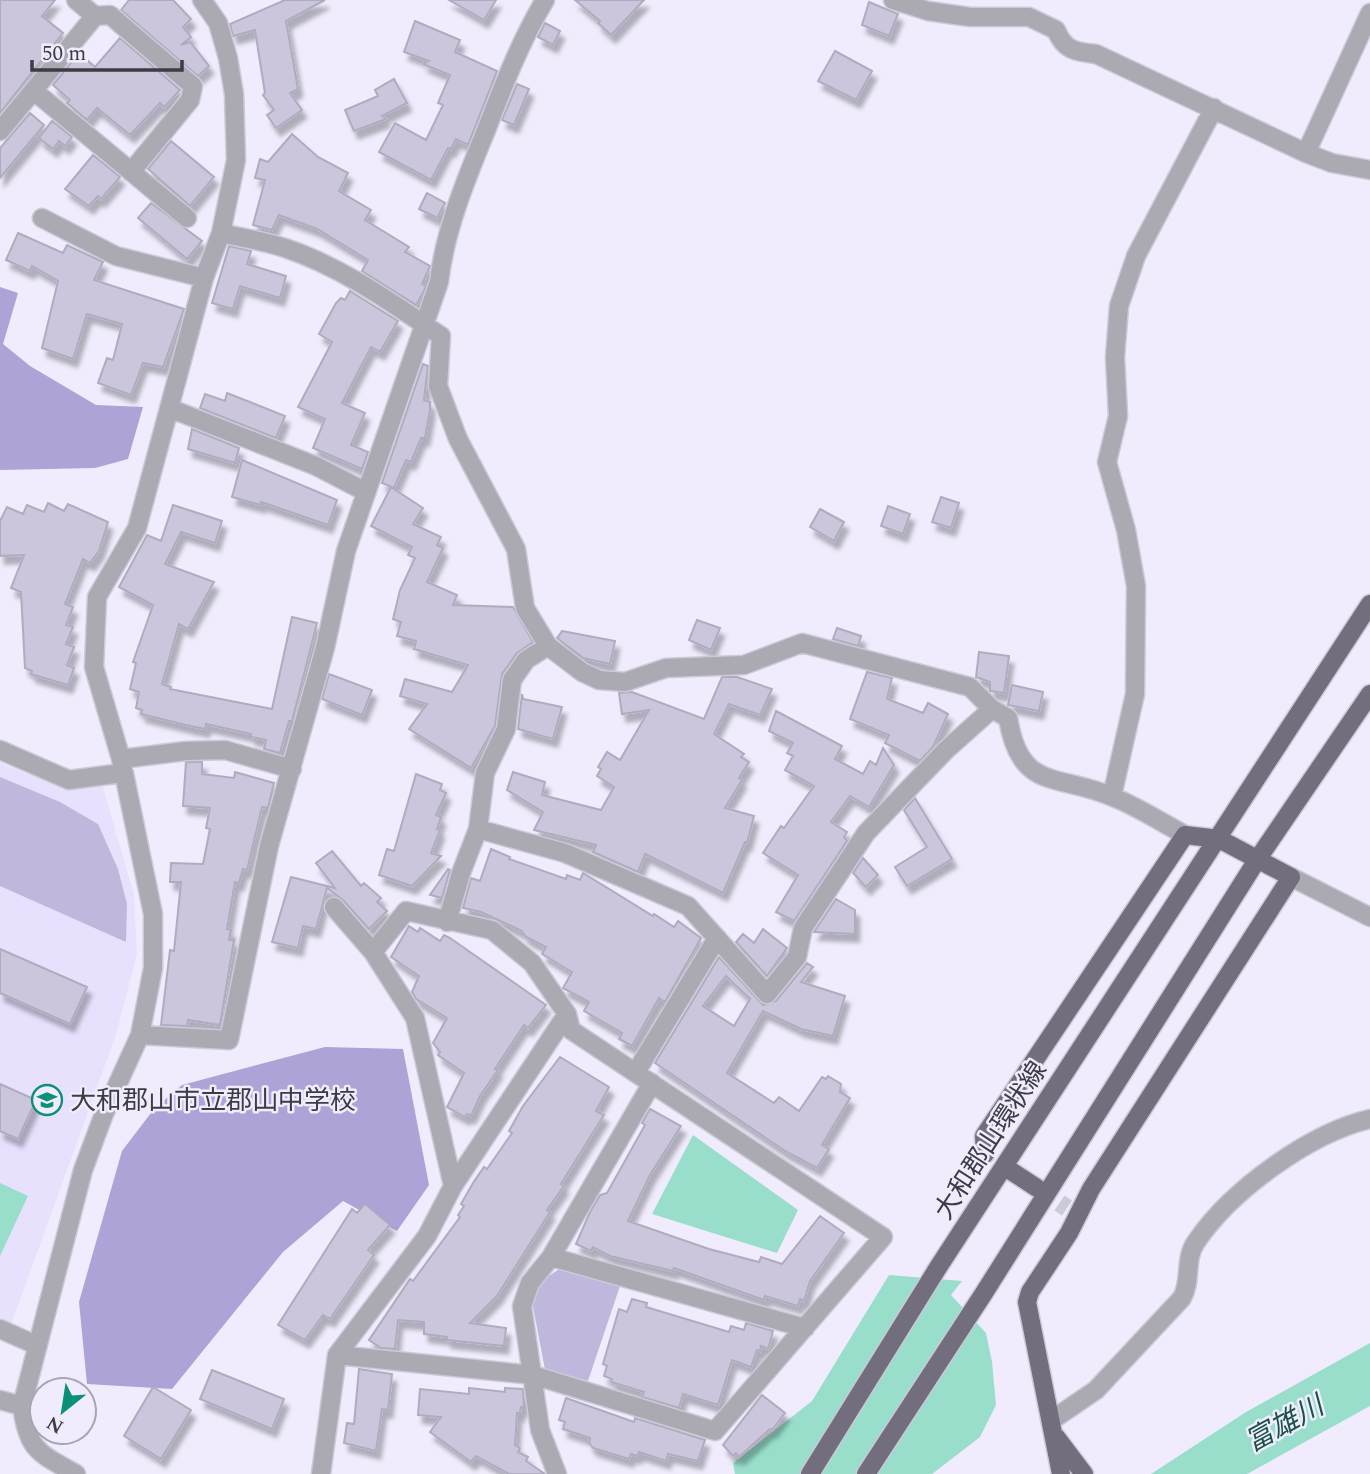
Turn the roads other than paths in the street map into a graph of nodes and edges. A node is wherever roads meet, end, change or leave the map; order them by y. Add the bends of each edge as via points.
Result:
1 (76, 0) edge
2 (202, 0) edge
3 (545, 0) edge
4 (893, 0) edge
5 (1370, 13) edge
6 (95, 16) junction
7 (34, 90) junction
8 (1214, 108) junction
9 (0, 131) edge
10 (1306, 153) junction
11 (1370, 170) edge
12 (131, 172) junction
13 (41, 218) dead end
14 (187, 218) dead end
15 (221, 233) junction
16 (204, 278) junction
17 (422, 324) junction
18 (169, 408) junction
19 (366, 492) junction
20 (1370, 604) edge
21 (1364, 628) edge
22 (548, 646) junction
23 (1370, 694) edge
24 (992, 709) junction
25 (0, 750) edge
26 (121, 766) junction
27 (292, 769) junction
28 (1112, 796) junction
29 (478, 829) junction
30 (1185, 835) junction
31 (1219, 839) junction
32 (1258, 860) junction
33 (1291, 877) junction
34 (334, 907) dead end
35 (1370, 917) edge
36 (447, 922) junction
37 (717, 938) junction
38 (373, 952) junction
39 (567, 1014) junction
40 (140, 1035) junction
41 (636, 1072) junction
42 (652, 1083) junction
43 (1370, 1119) edge
44 (985, 1154) dead end
45 (1011, 1171) dead end
46 (453, 1186) junction
47 (1037, 1188) tunnel mouth
48 (551, 1257) junction
49 (805, 1328) junction
50 (0, 1329) edge
51 (36, 1345) junction
52 (337, 1355) junction
53 (533, 1375) junction
54 (0, 1400) edge
55 (22, 1406) junction
56 (1053, 1427) junction
57 (1082, 1471) edge
58 (76, 1474) edge
59 (321, 1474) edge
60 (557, 1474) edge
61 (810, 1474) edge
62 (866, 1474) edge
63 (1061, 1474) edge

1 - 6 street
2 - 15 street via 218,23 234,94 236,160
3 - 17 street via 514,59 476,155
4 - 8 street via 928,11 1028,17 1056,30 1061,44 1075,52 1096,54
5 - 10 street
6 - 7 street
6 - 12 street via 110,15 193,86 190,100
7 - 9 street
7 - 12 street
8 - 10 street
8 - 28 street via 1136,256 1119,306 1115,357 1118,416 1107,462 1136,586 1135,694
10 - 11 street
12 - 14 street
13 - 16 street via 116,256
15 - 16 street
15 - 17 street via 313,258 407,310
16 - 18 street
17 - 19 street
17 - 22 street via 440,336 438,386 458,439 516,549 525,608
18 - 19 street via 316,466
18 - 26 street via 137,528 97,597 93,667
19 - 27 street via 346,551
20 - 21 main road, 大和郡山環状線
21 - 31 main road, 大和郡山環状線
22 - 24 street via 582,673 625,682 666,668 744,665 802,643 970,687
22 - 29 street via 526,660 512,681 506,729 485,773
23 - 32 main road
24 - 28 street via 1008,718 1012,745 1027,767 1047,778
24 - 37 street via 866,833 803,928 797,957 767,995
25 - 26 street via 69,780
26 - 27 street via 186,751 225,750
26 - 40 street via 153,914 153,968
27 - 40 street via 268,846 229,1040
28 - 30 street
29 - 36 street
29 - 37 street via 565,853 688,906
30 - 31 main road
30 - 44 main road, 大和郡山環状線 via 984,1136
31 - 32 main road
31 - 61 main road, 大和郡山環状線 via 939,1266
32 - 33 main road
32 - 62 main road
33 - 35 street
33 - 56 main road via 1072,1211 1027,1302
34 - 38 street
36 - 38 street via 406,911
36 - 39 street via 492,930 532,963
37 - 41 street
38 - 46 street via 415,1018
39 - 41 street via 571,1030
39 - 46 street
40 - 51 street via 83,1170
41 - 42 street
42 - 48 street
42 - 49 street via 883,1237
43 - 56 street via 1314,1140 1246,1190 1195,1242 1189,1257 1188,1288 1182,1298 1096,1390
45 - 47 main road, 大和郡山環状線
46 - 52 street via 427,1236
48 - 49 street
48 - 53 street via 530,1283 522,1306
49 - 53 street via 715,1431
50 - 51 street
51 - 55 street
52 - 53 street
52 - 59 street
53 - 60 street via 540,1430
54 - 55 street
55 - 58 street via 26,1435 44,1457
56 - 57 main road
56 - 63 main road

